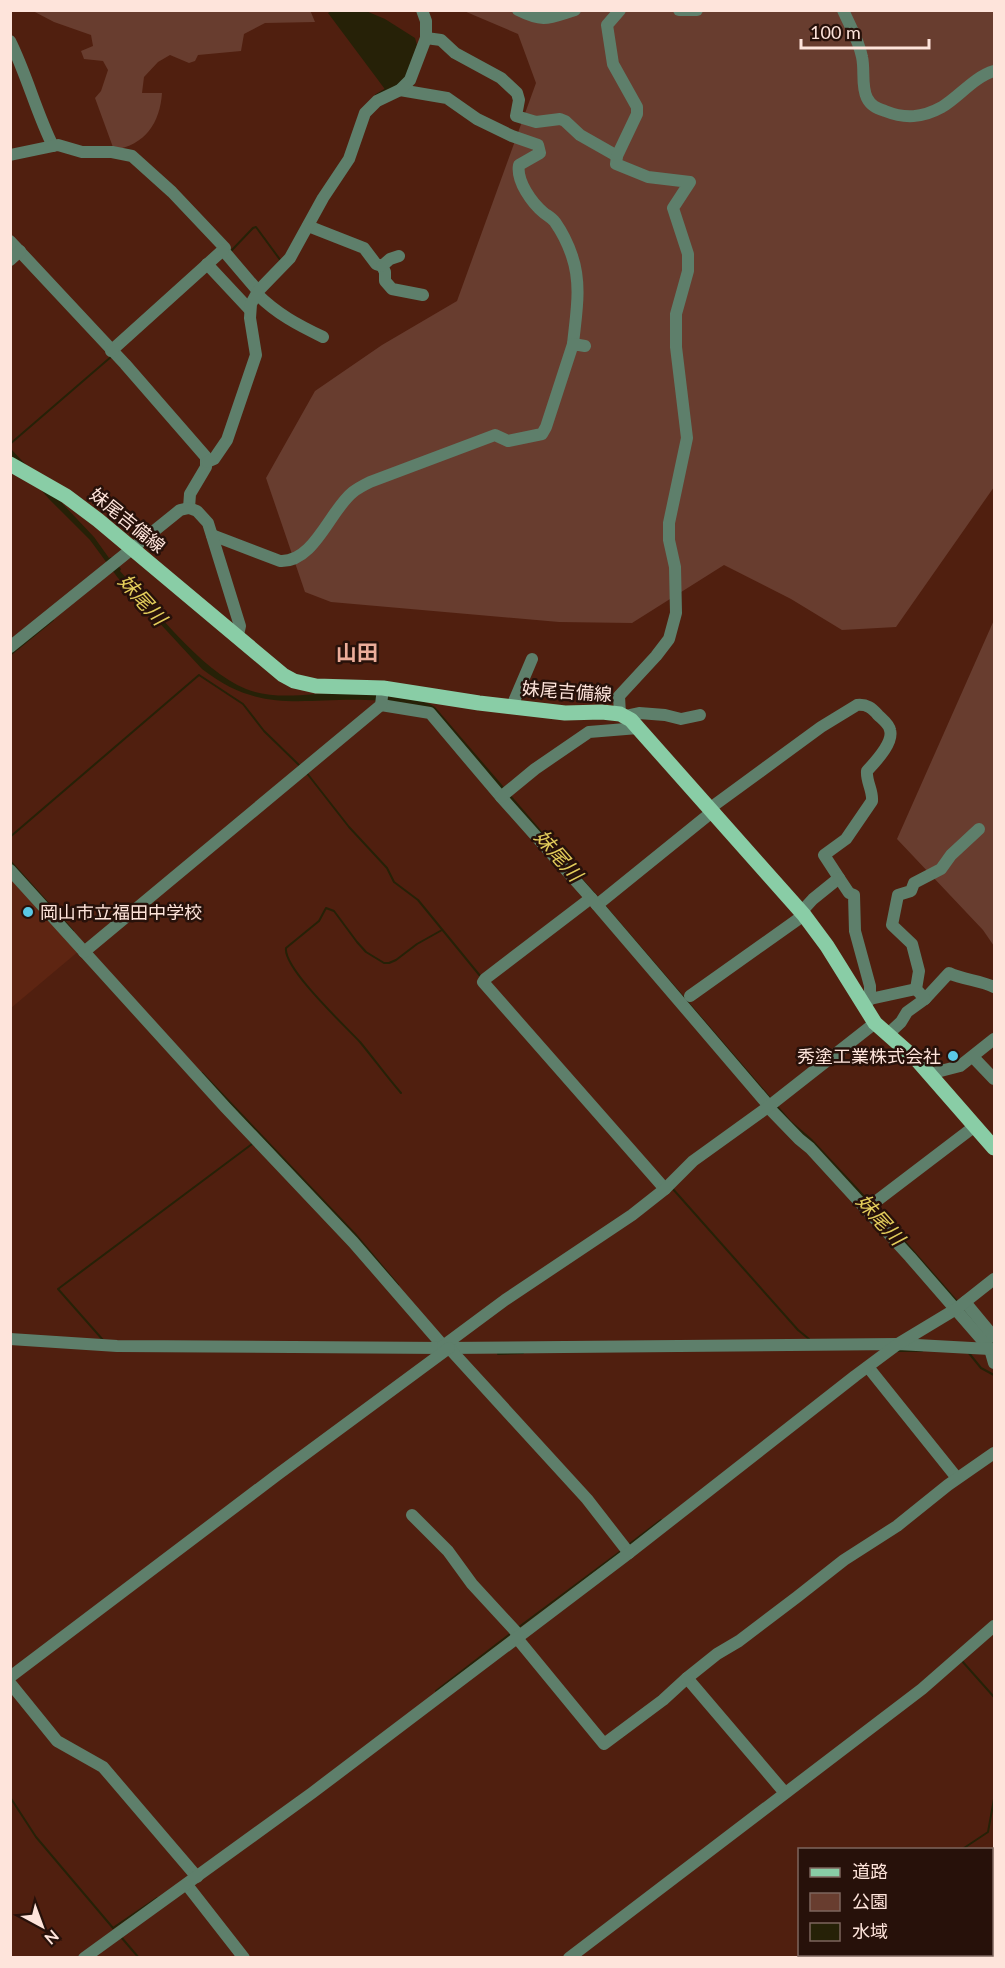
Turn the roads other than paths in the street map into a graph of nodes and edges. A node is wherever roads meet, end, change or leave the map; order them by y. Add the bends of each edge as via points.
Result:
1 (422, 10) edge
2 (518, 10) edge
3 (575, 10) edge
4 (620, 10) edge
5 (679, 10) edge
6 (698, 10) edge
7 (843, 10) edge
8 (426, 38) junction
9 (10, 41) edge
10 (994, 71) edge
11 (400, 90) junction
12 (53, 146) junction
13 (10, 155) edge
14 (617, 156) junction
15 (308, 226) junction
16 (10, 241) edge
17 (226, 253) junction
18 (15, 256) edge
19 (399, 256) dead end
20 (209, 266) junction
21 (382, 266) junction
22 (257, 292) junction
23 (423, 295) dead end
24 (250, 310) junction
25 (323, 337) dead end
26 (114, 353) junction
27 (207, 462) junction
28 (10, 464) edge
29 (189, 508) junction
30 (212, 534) junction
31 (132, 549) junction
32 (238, 635) junction
33 (10, 647) edge
34 (532, 658) dead end
35 (382, 697) junction
36 (512, 706) junction
37 (622, 715) junction
38 (700, 716) dead end
39 (638, 728) junction
40 (504, 795) junction
41 (711, 811) junction
42 (979, 829) dead end
43 (10, 870) edge
44 (838, 878) junction
45 (598, 902) junction
46 (803, 913) junction
47 (87, 949) junction
48 (994, 987) edge
49 (916, 989) junction
50 (690, 996) dead end
51 (925, 999) junction
52 (867, 1003) junction
53 (875, 1023) junction
54 (887, 1035) junction
55 (994, 1039) edge
56 (973, 1057) junction
57 (929, 1074) junction
58 (994, 1079) edge
59 (771, 1104) junction
60 (975, 1126) junction
61 (994, 1148) edge
62 (667, 1186) junction
63 (869, 1206) junction
64 (994, 1279) edge
65 (961, 1305) junction
66 (994, 1337) edge
67 (10, 1339) edge
68 (446, 1347) junction
69 (894, 1348) junction
70 (993, 1356) edge
71 (868, 1367) junction
72 (994, 1453) edge
73 (956, 1477) junction
74 (412, 1515) dead end
75 (627, 1549) junction
76 (994, 1626) edge
77 (516, 1633) junction
78 (10, 1677) edge
79 (687, 1678) junction
80 (10, 1683) edge
81 (782, 1790) junction
82 (192, 1877) junction
83 (84, 1958) edge
84 (244, 1958) edge
85 (570, 1958) edge

1 - 8 street
2 - 3 street via 544,20
4 - 14 street via 607,25 613,64 637,107 637,114
5 - 6 street
7 - 10 street via 859,45 868,99 872,105 899,117 931,112
8 - 11 street via 416,69
8 - 14 street via 441,40 501,78 519,100 516,116 536,122 560,119
9 - 12 street
11 - 15 street via 377,101 365,113 349,159
11 - 30 street via 447,98 477,119 538,145 540,153 519,165 520,181 543,213 554,219 572,255 579,294 579,345 546,428 542,434 508,441 495,435 370,482 352,492 313,542 289,561
12 - 13 street
12 - 17 street via 132,156 172,192
14 - 37 street via 616,164 622,168 648,177 690,182 673,208 688,254 688,271 676,314 687,438 669,523 676,613 669,639 619,696
15 - 21 street via 364,248
15 - 22 street via 290,258
16 - 18 street
17 - 20 street
17 - 22 street
18 - 26 street
19 - 21 street
20 - 24 street
20 - 26 street
21 - 23 street via 385,281 392,289
22 - 24 street
22 - 25 street via 272,309
24 - 27 street via 256,355 227,440 214,459
26 - 27 street
27 - 29 street via 193,486
28 - 31 main road, 妹尾吉備線 via 66,496
29 - 30 street via 204,517
29 - 31 street via 180,510
30 - 32 street via 240,626
31 - 32 main road, 妹尾吉備線
31 - 33 street
32 - 35 main road, 妹尾吉備線 via 294,681
34 - 36 street
35 - 36 main road, 妹尾吉備線
35 - 40 street via 430,713
35 - 47 street via 303,770
36 - 37 main road, 妹尾吉備線
37 - 38 street via 646,713 681,719
37 - 39 main road, 妹尾吉備線
39 - 40 street via 589,732
39 - 41 main road, 妹尾吉備線
40 - 45 street
41 - 44 street via 839,716 857,705 872,708 889,726 890,740 867,771 872,801 846,838 824,855
41 - 45 street
41 - 46 main road, 妹尾吉備線
42 - 49 street via 941,869 914,884 911,891 898,895 892,925 912,944 919,971
43 - 47 street
44 - 46 street
44 - 52 street via 854,895 855,930 870,986
45 - 59 street
45 - 62 street via 484,980
46 - 50 street
46 - 52 main road, 妹尾吉備線
47 - 68 street via 226,1108
48 - 51 street via 950,973
49 - 51 street
49 - 52 street
51 - 54 street
52 - 53 main road, 妹尾吉備線
53 - 54 main road, 妹尾吉備線
53 - 59 street
54 - 57 main road, 妹尾吉備線
55 - 56 street
56 - 57 street via 960,1066
56 - 58 street
57 - 60 main road, 妹尾吉備線
59 - 62 street via 693,1161
59 - 63 street via 799,1139
60 - 61 main road, 妹尾吉備線
60 - 63 street
62 - 68 street via 620,1224 505,1300
63 - 65 street
64 - 65 street
65 - 66 street
65 - 69 street
65 - 70 street
67 - 68 street via 117,1346
68 - 69 street
68 - 75 street via 587,1499
68 - 78 street
69 - 70 street
69 - 71 street
71 - 73 street
71 - 75 street
72 - 73 street
73 - 79 street via 897,1526 837,1565
74 - 77 street via 448,1551
75 - 77 street
76 - 81 street via 922,1689
77 - 79 street via 604,1744
77 - 82 street via 312,1793
79 - 81 street
80 - 82 street via 57,1741 103,1767
81 - 85 street
82 - 83 street
82 - 84 street

